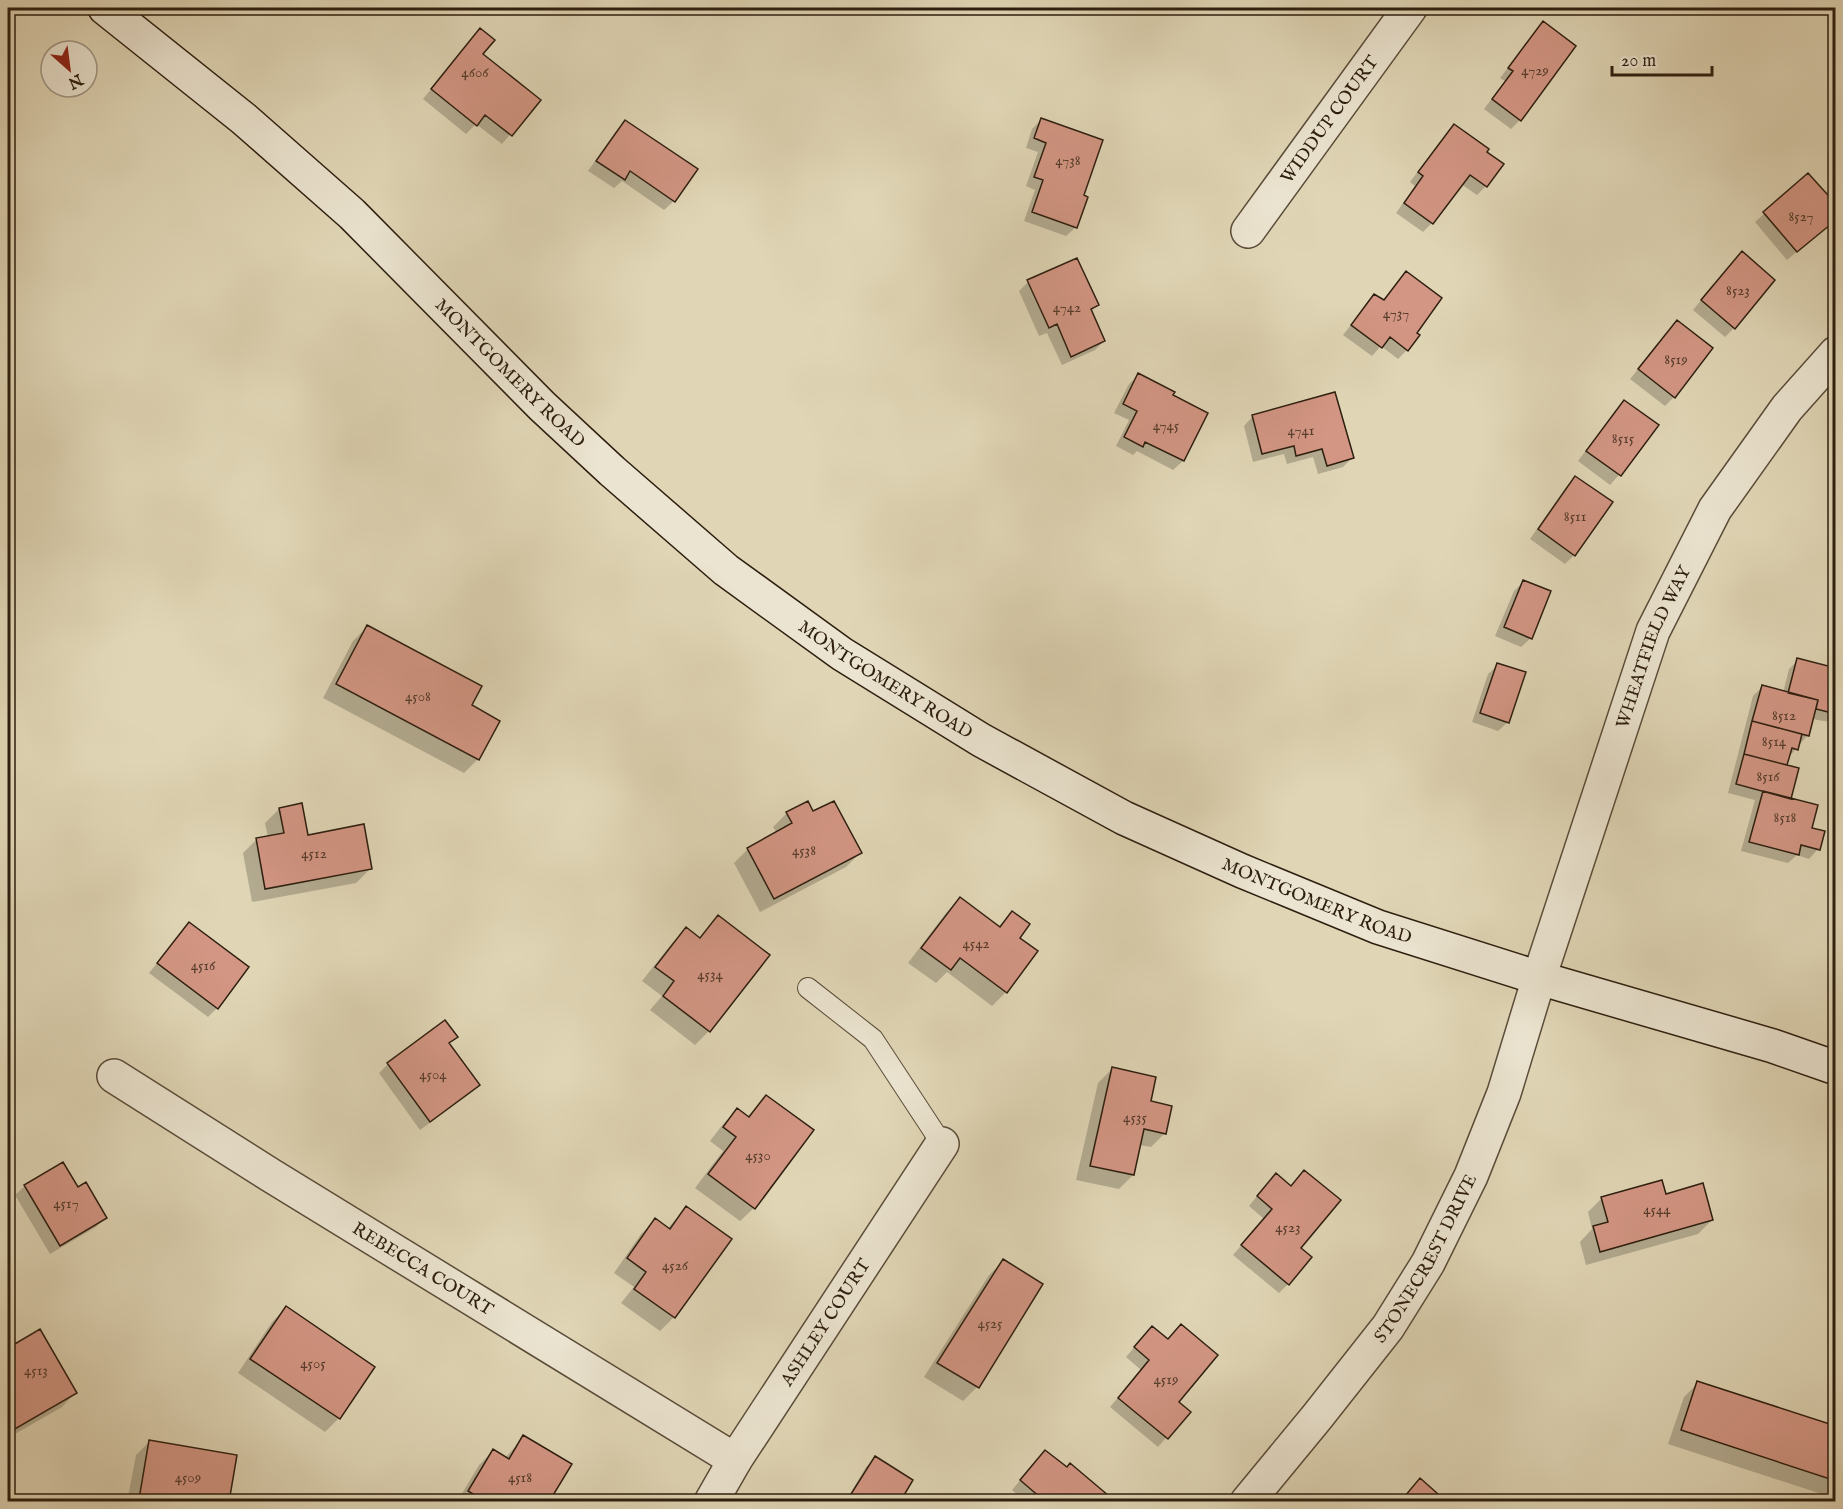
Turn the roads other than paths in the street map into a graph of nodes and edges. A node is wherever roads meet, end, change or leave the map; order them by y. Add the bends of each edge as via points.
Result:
1 (105, 8) edge
2 (1410, 8) edge
3 (1248, 231) dead end
4 (1836, 353) edge
5 (1539, 978) junction
6 (808, 988) dead end
7 (1836, 1068) edge
8 (114, 1076) dead end
9 (942, 1144) joint
10 (735, 1460) junction
11 (711, 1502) edge
12 (1246, 1502) edge

1 - 5 street, MONTGOMERY ROAD via 244,119 352,214 542,406 621,479 726,570 842,654 981,740 1124,818 1378,927
2 - 3 street, WIDDUP COURT
4 - 5 street, WHEATFIELD WAY via 1787,408 1715,509 1653,631
5 - 7 street, MONTGOMERY ROAD
5 - 12 street, STONECREST DRIVE via 1500,1103 1471,1176 1428,1263 1388,1327
6 - 9 lane via 873,1039
8 - 10 street, REBECCA COURT
9 - 10 street, ASHLEY COURT
10 - 11 street, ASHLEY COURT

